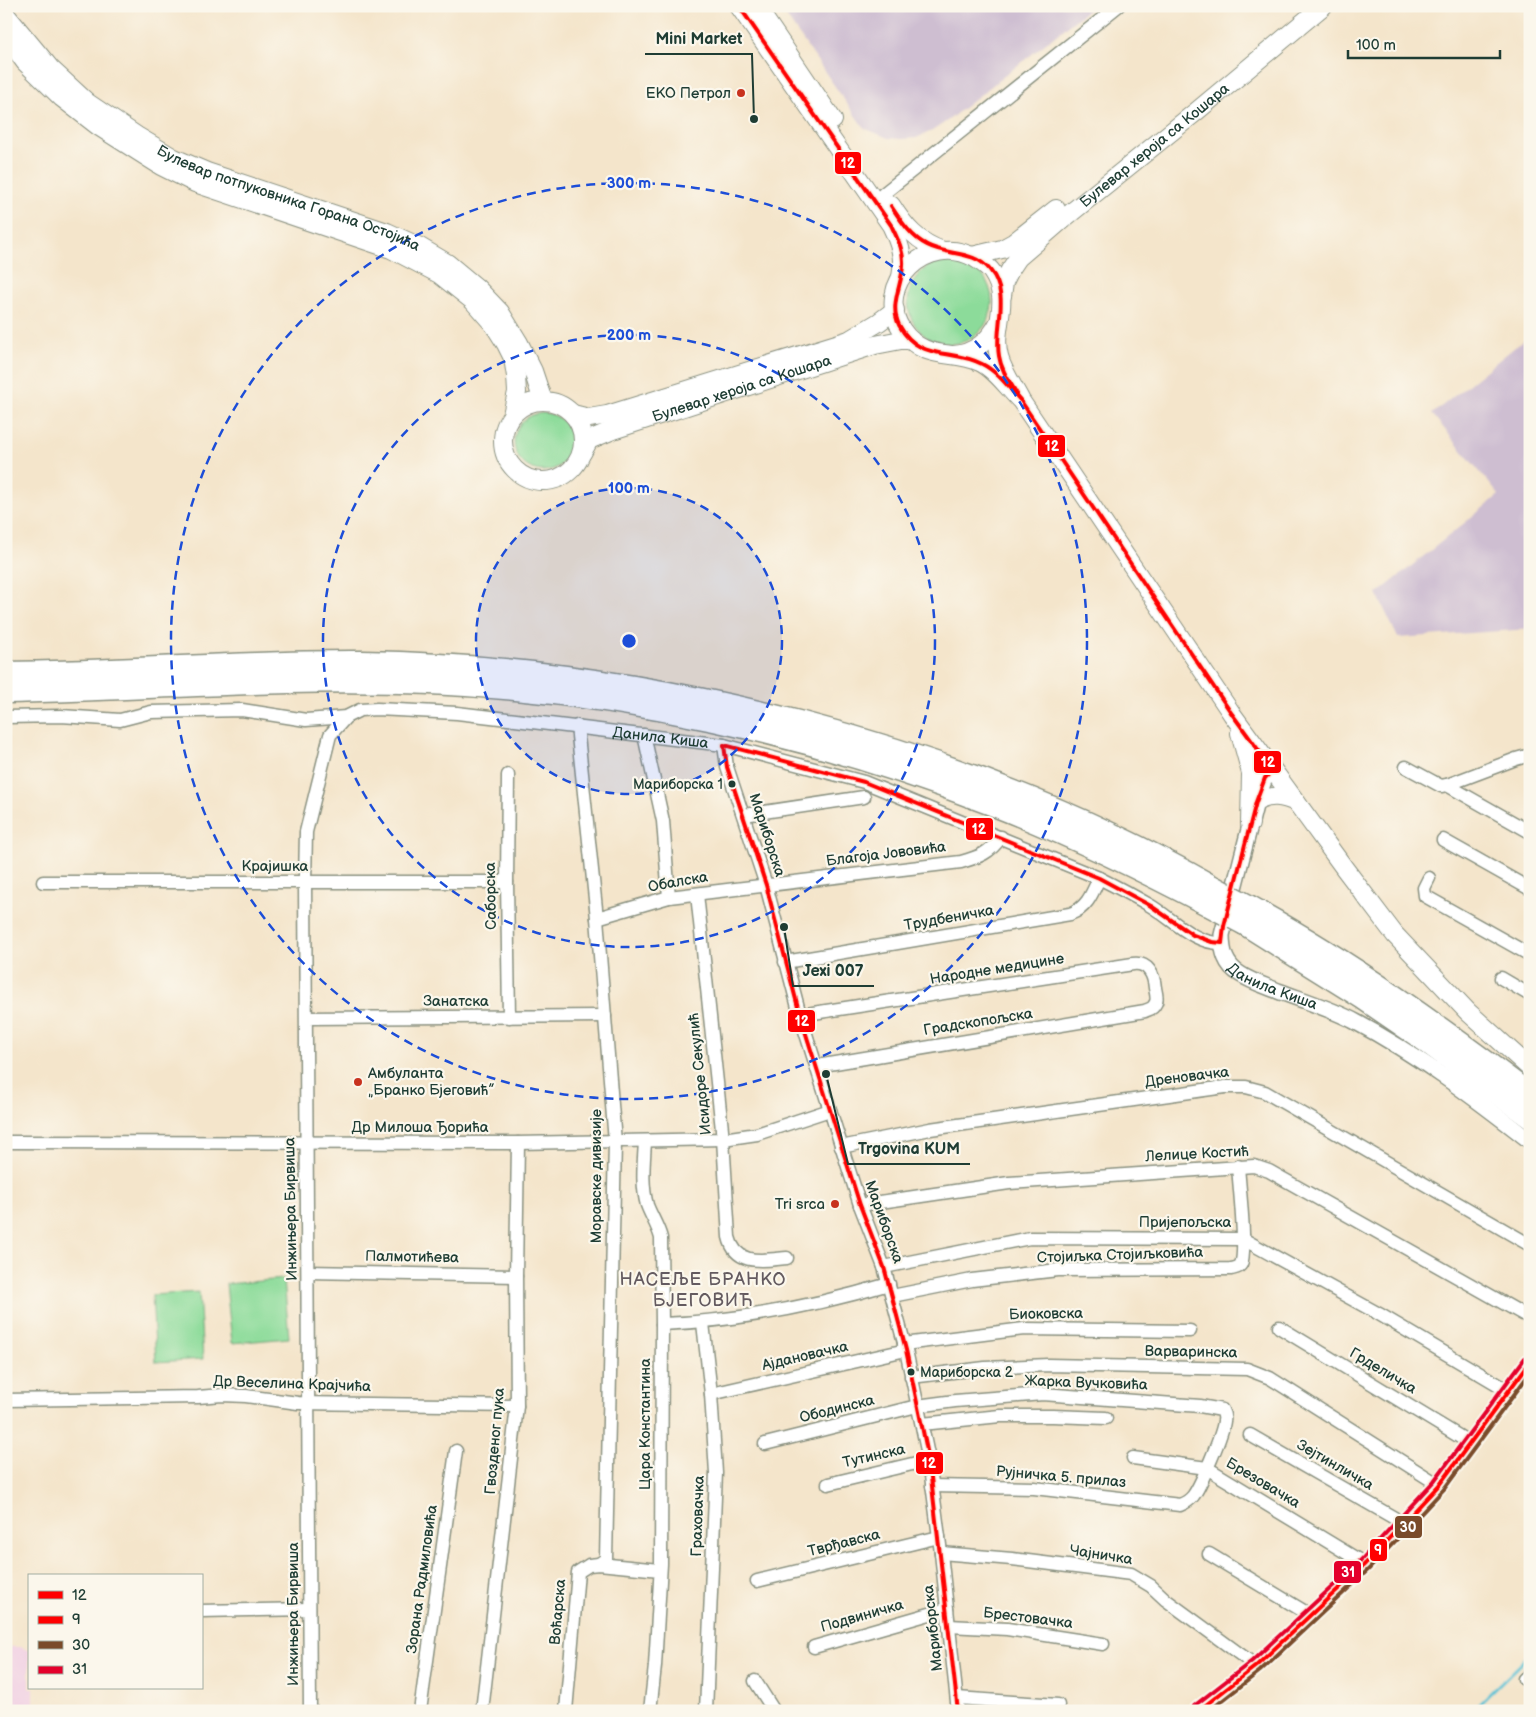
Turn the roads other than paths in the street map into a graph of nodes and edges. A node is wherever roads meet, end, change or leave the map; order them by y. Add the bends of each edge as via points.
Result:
1 (739, 6) edge
2 (756, 6) edge
3 (1118, 6) edge
4 (1308, 6) edge
5 (1323, 6) edge
6 (6, 15) edge
7 (6, 36) edge
8 (883, 194) junction
9 (943, 250) junction
10 (972, 256) junction
11 (901, 277) junction
12 (1002, 296) junction
13 (895, 310) junction
14 (999, 322) junction
15 (911, 340) junction
16 (950, 356) junction
17 (543, 401) junction
18 (1021, 401) junction
19 (573, 414) junction
20 (512, 415) junction
21 (582, 453) junction
22 (6, 673) edge
23 (276, 673) junction
24 (6, 692) edge
25 (1232, 714) junction
26 (6, 717) edge
27 (346, 717) junction
28 (578, 726) junction
29 (644, 735) junction
30 (724, 745) junction
31 (1528, 757) edge
32 (1406, 767) dead end
33 (1273, 770) junction
34 (508, 775) dead end
35 (1447, 785) junction
36 (864, 797) dead end
37 (1256, 802) junction
38 (1297, 803) junction
39 (744, 815) junction
40 (1250, 824) junction
41 (1530, 832) edge
42 (1002, 837) junction
43 (1443, 840) dead end
44 (1099, 878) junction
45 (1429, 878) dead end
46 (43, 882) dead end
47 (305, 882) junction
48 (507, 882) junction
49 (766, 885) junction
50 (1530, 889) edge
51 (697, 894) junction
52 (669, 897) junction
53 (1248, 916) junction
54 (597, 918) junction
55 (1222, 943) junction
56 (1530, 955) edge
57 (785, 962) junction
58 (1501, 978) dead end
59 (1530, 995) edge
60 (1145, 1011) joint
61 (800, 1015) junction
62 (605, 1016) junction
63 (509, 1017) junction
64 (307, 1018) junction
65 (817, 1066) junction
66 (1530, 1068) edge
67 (1530, 1095) edge
68 (830, 1110) junction
69 (1530, 1117) edge
70 (723, 1139) junction
71 (645, 1141) junction
72 (1530, 1141) edge
73 (6, 1142) edge
74 (615, 1142) junction
75 (307, 1143) junction
76 (518, 1143) junction
77 (841, 1147) junction
78 (1238, 1166) junction
79 (860, 1206) junction
80 (1243, 1239) junction
81 (1530, 1245) edge
82 (787, 1258) dead end
83 (884, 1267) junction
84 (308, 1272) junction
85 (516, 1276) junction
86 (890, 1290) junction
87 (1530, 1318) edge
88 (703, 1323) junction
89 (662, 1324) junction
90 (1279, 1327) dead end
91 (1190, 1332) dead end
92 (905, 1347) junction
93 (1530, 1362) edge
94 (911, 1377) junction
95 (1509, 1391) junction
96 (711, 1394) junction
97 (6, 1400) edge
98 (308, 1403) junction
99 (517, 1406) junction
100 (917, 1406) junction
101 (1106, 1418) dead end
102 (922, 1424) junction
103 (1250, 1435) dead end
104 (1470, 1443) junction
105 (765, 1444) dead end
106 (456, 1451) dead end
107 (1133, 1458) dead end
108 (929, 1460) junction
109 (1207, 1468) junction
110 (828, 1484) dead end
111 (1439, 1485) junction
112 (932, 1486) junction
113 (1403, 1524) junction
114 (939, 1537) junction
115 (941, 1553) junction
116 (1209, 1554) dead end
117 (599, 1564) junction
118 (1365, 1564) junction
119 (660, 1570) junction
120 (757, 1581) dead end
121 (309, 1609) junction
122 (948, 1609) junction
123 (202, 1611) edge
124 (1310, 1615) junction
125 (950, 1626) junction
126 (1103, 1644) dead end
127 (814, 1647) dead end
128 (1256, 1666) junction
129 (755, 1681) dead end
130 (957, 1698) junction
131 (1058, 1705) dead end
132 (310, 1711) edge
133 (420, 1711) edge
134 (482, 1711) edge
135 (566, 1711) edge
136 (650, 1711) edge
137 (706, 1711) edge
138 (774, 1711) edge
139 (958, 1711) edge
140 (1198, 1711) edge

1 - 11 main road via 891,224 902,253
2 - 8 main road
3 - 8 street
4 - 10 main road, Булевар хероја са Кошара via 1030,231 1002,248
5 - 12 main road, Булевар хероја са Кошара via 1018,258 1004,282
6 - 17 main road, Булевар потпуковника Горана Остојића via 50,68 88,103 167,154 207,172 387,232 447,263 500,312 530,364
7 - 20 main road, Булевар потпуковника Горана Остојића via 25,62 62,98 98,126 161,166 195,183 391,249 439,274 473,301 506,344 513,358 516,376 517,392
8 - 9 main road via 914,235 927,245
9 - 10 main road
9 - 11 main road via 920,258
10 - 12 main road via 990,270
11 - 13 main road via 895,295
12 - 14 main road
13 - 15 main road via 899,324
13 - 19 main road, Булевар хероја са Кошара via 849,340 607,416 588,418
14 - 16 main road via 991,336 974,350
14 - 18 main road via 999,356
15 - 16 main road via 927,351
15 - 21 main road, Булевар хероја са Кошара via 875,346 613,430 588,440
16 - 18 main road via 975,361 989,368
17 - 19 main road via 554,402
17 - 20 main road via 526,405
18 - 25 main road
19 - 21 main road via 582,432
20 - 21 main road via 504,431 503,449 510,465 524,477 541,482 558,479 573,468
22 - 23 highway
23 - 24 highway
23 - 53 highway, bridge via 344,672 580,697 684,715 813,745 912,775 1015,813 1124,862 1211,896
25 - 33 main road
25 - 40 main road via 1251,773
26 - 27 street, Данила Киша via 120,720 151,712 242,710 306,720
27 - 28 street, Данила Киша via 360,710 377,709 457,712
27 - 47 street, Инжињера Бирвиша via 330,735 306,832
28 - 29 street, Данила Киша
28 - 54 street, Моравске дивизије
29 - 30 street, Данила Киша
29 - 52 street via 662,821
30 - 39 street, Мариборска via 727,767
30 - 42 street, Данила Киша via 864,782
31 - 35 street
32 - 35 street via 1441,786
33 - 37 street via 1265,778
33 - 38 main road
34 - 48 street, Саборска
35 - 41 street
36 - 39 street
37 - 38 main road via 1279,797
37 - 40 street
38 - 66 main road via 1395,935 1468,1012
39 - 49 street, Мариборска
40 - 55 street
42 - 44 street, Данила Киша
42 - 49 street, Благоја Јововића via 984,855 961,862
43 - 50 street
44 - 55 street, Данила Киша via 1136,897 1197,938
44 - 57 street, Трудбеничка via 1087,903 1070,914
45 - 56 street via 1424,888 1425,896
46 - 47 street, Крајишка
47 - 48 street, Крајишка
47 - 64 street, Инжињера Бирвиша
48 - 63 street, Саборска
49 - 51 street, Обалска
49 - 57 street, Мариборска
51 - 52 street, Обалска
51 - 70 street, Исидоре Секулић
52 - 54 street, Обалска
53 - 67 highway via 1311,942 1372,981
53 - 69 highway
54 - 62 street, Моравске дивизије
55 - 72 street, Данила Киша via 1226,960 1240,974 1333,1011 1373,1032 1479,1101
57 - 61 street, Мариборска
58 - 59 street
60 - 61 street, Народне медицине via 1156,1003 1155,983 1150,970 1138,964
60 - 65 street, Градскопољска
61 - 65 street, Мариборска
62 - 63 street, Занатска
62 - 74 street, Моравске дивизије
63 - 64 street, Занатска
64 - 75 street, Инжињера Бирвиша
65 - 68 street, Мариборска
68 - 70 street, Др Милоша Ђорића via 758,1134
68 - 77 street, Мариборска
70 - 71 street, Др Милоша Ђорића
70 - 82 street, Исидоре Секулић via 729,1237 734,1250 755,1260
71 - 74 street, Др Милоша Ђорића
71 - 89 street, Цара Константина via 643,1177 647,1204 661,1238
73 - 75 street, Др Милоша Ђорића
74 - 76 street, Др Милоша Ђорића
74 - 117 street, Моравске дивизије via 606,1558
75 - 76 street, Др Милоша Ђорића
75 - 84 street, Инжињера Бирвиша
76 - 85 street, Гвозденог пука
77 - 79 street, Мариборска
77 - 81 street, Дреновачка via 930,1129 1225,1087 1246,1087 1265,1092
78 - 79 street, Лелице Костић via 1008,1183
78 - 80 street
78 - 87 street, Лелице Костић via 1254,1166 1269,1171
79 - 83 street, Мариборска
80 - 83 street, Пријепољска via 1030,1238
80 - 86 street, Стојиљка Стојиљковића via 1241,1262 1231,1269 1058,1270
80 - 95 street, Пријепољска
83 - 86 street, Мариборска
84 - 85 street, Палмотићева
84 - 98 street, Инжињера Бирвиша
85 - 99 street, Гвозденог пука
86 - 88 street, Стојиљка Стојиљковића
86 - 92 street, Мариборска
88 - 89 street, Стојиљка Стојиљковића
88 - 96 street, Граховачка
89 - 119 street, Цара Константина
90 - 104 street, Грделичка
91 - 92 street, Биоковска via 1024,1329
92 - 94 street, Мариборска
92 - 96 street, Ајдановачка
93 - 95 street
94 - 100 street, Мариборска
94 - 111 street, Варваринска via 985,1368 1048,1365 1248,1369 1270,1378
95 - 104 street
96 - 137 street, Граховачка via 716,1472
97 - 98 street, Др Веселина Крајчића via 222,1395
98 - 99 street, Др Веселина Крајчића
98 - 121 street, Инжињера Бирвиша
99 - 134 street, Гвозденог пука
100 - 102 street, Мариборска
100 - 105 street, Ободинска
100 - 109 street, Жарка Вучковића via 1043,1394 1222,1410 1224,1421
101 - 102 street via 1000,1416
102 - 108 street, Мариборска
103 - 113 street, Зејтинличка
104 - 111 street
106 - 133 street, Зорана Радмиловића
107 - 109 street, Брезовачка
108 - 110 street, Тутинска
108 - 112 street, Мариборска
109 - 112 street, Рујничка 5. прилаз via 1194,1496 1180,1505 1034,1488
109 - 118 street, Брезовачка
111 - 113 street
112 - 114 street, Мариборска
113 - 118 street
114 - 115 street, Мариборска
114 - 120 street, Тврђавска
115 - 122 street, Мариборска
115 - 128 street, Чајничка via 1131,1574
116 - 124 street
117 - 119 street
117 - 135 street, Воћарска via 589,1565 578,1572
118 - 124 street
119 - 136 street, Цара Константина
121 - 123 street
121 - 132 street, Инжињера Бирвиша
122 - 125 street, Мариборска
122 - 127 street, Подвиничка
124 - 128 street
125 - 126 street, Брестовачка via 1007,1629
125 - 130 street, Мариборска
128 - 140 street
129 - 138 street
130 - 131 street
130 - 139 street, Мариборска

